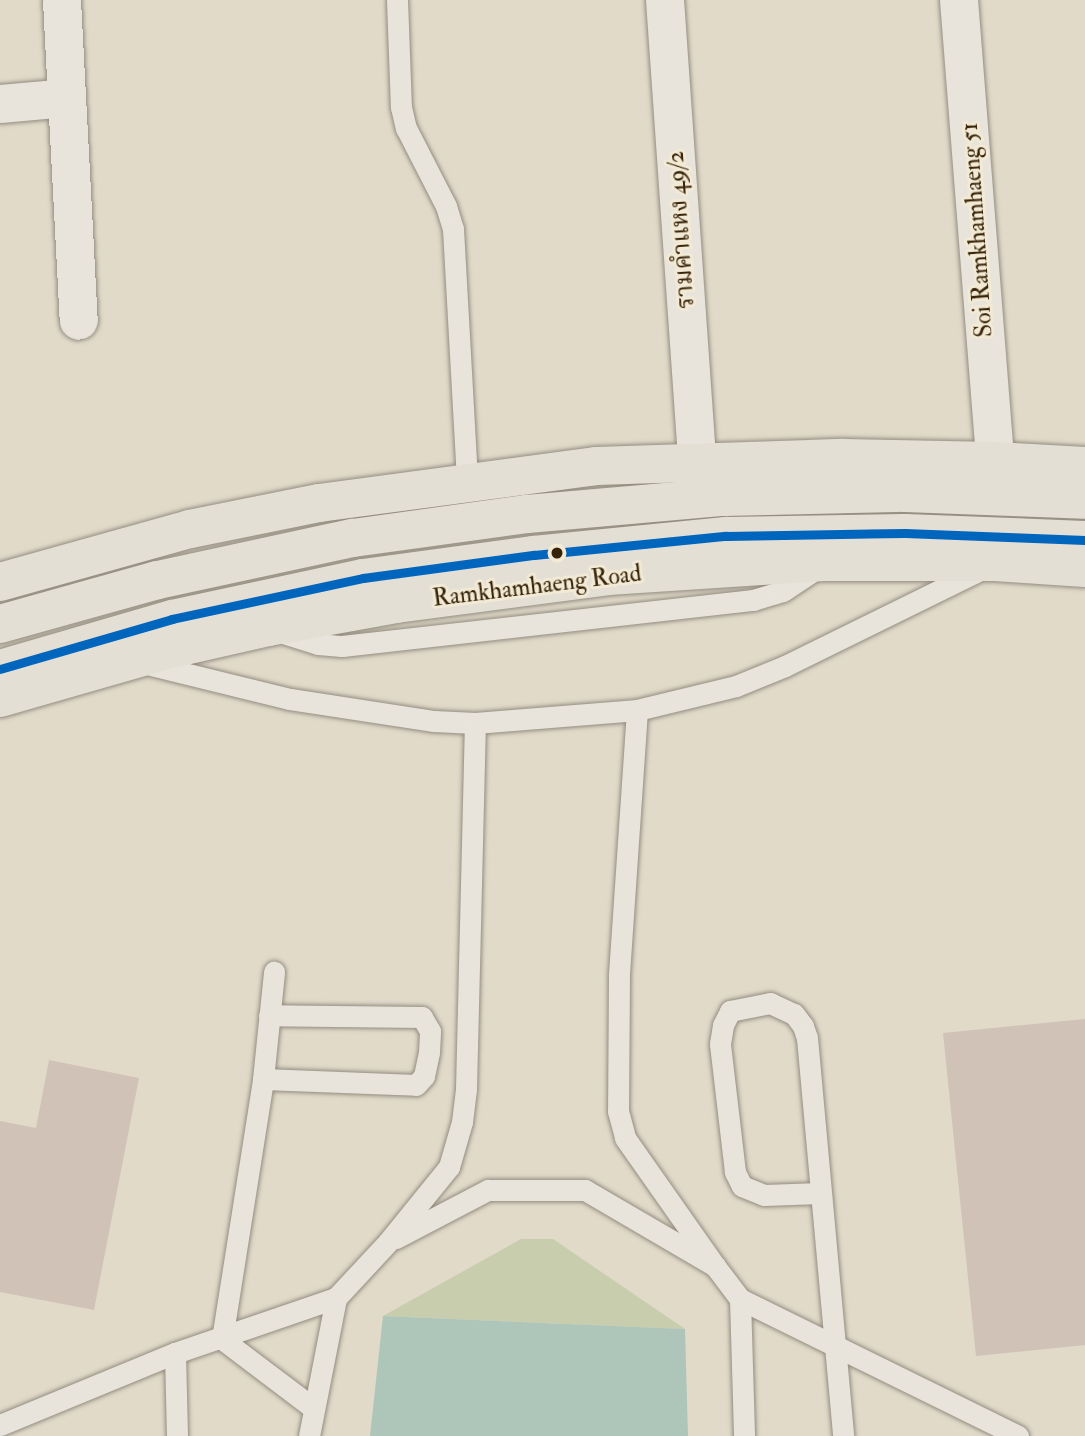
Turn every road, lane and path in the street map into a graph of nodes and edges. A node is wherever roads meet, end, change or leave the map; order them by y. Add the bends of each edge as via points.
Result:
1 (397, 0) edge
2 (665, 0) edge
3 (959, 0) edge
4 (62, 1) edge
5 (67, 98) junction
6 (0, 104) edge
7 (79, 321) dead end
8 (697, 460) junction
9 (995, 461) junction
10 (1085, 466) edge
11 (467, 481) junction
12 (1085, 500) edge
13 (1085, 540) edge
14 (995, 562) junction
15 (1085, 568) edge
16 (0, 582) edge
17 (0, 624) edge
18 (130, 660) junction
19 (0, 669) edge
20 (0, 698) edge
21 (636, 710) junction
22 (475, 723) junction
23 (274, 972) dead end
24 (269, 1015) junction
25 (263, 1079) junction
26 (820, 1193) junction
27 (388, 1242) junction
28 (715, 1266) junction
29 (336, 1298) junction
30 (740, 1299) junction
31 (222, 1339) junction
32 (835, 1346) junction
33 (175, 1353) junction
34 (312, 1406) junction
35 (0, 1425) edge
36 (177, 1436) edge
37 (309, 1436) edge
38 (744, 1436) edge
39 (844, 1436) edge
40 (1018, 1436) edge

1 - 11 lane via 401,107 406,128 453,229
2 - 8 street, รามคำแหง 49/2
3 - 9 street, Soi Ramkhamhaeng 51
4 - 5 street
5 - 6 street
5 - 7 street
8 - 9 main road
8 - 11 main road
9 - 10 main road
11 - 16 main road via 320,503 190,530
12 - 17 main road via 906,493 736,497 527,514 353,538 158,580
13 - 19 main road, Ramkhamhaeng Road via 905,533 726,536 534,555 363,578 184,616
14 - 15 main road, Ramkhamhaeng Road
14 - 18 main road, Ramkhamhaeng Road via 827,562 608,576 396,604 268,627
14 - 21 lane via 785,666 736,686
18 - 20 main road, Ramkhamhaeng Road
18 - 22 lane via 340,709
21 - 22 lane
21 - 28 lane via 620,976 618,1111 625,1138
22 - 27 lane via 462,1122 449,1167
23 - 24 lane
24 - 25 lane
24 - 25 lane via 422,1017 430,1031 429,1052 424,1076 416,1085
25 - 31 lane
26 - 26 lane via 764,1195 743,1186 735,1172 720,1044 730,1011 770,1003 794,1014 803,1026
26 - 32 lane
27 - 28 lane via 488,1190 586,1190
27 - 29 lane
28 - 30 lane
29 - 31 lane
29 - 34 lane
30 - 32 lane
30 - 38 lane
31 - 33 lane
31 - 34 lane
32 - 39 lane
32 - 40 lane
33 - 35 lane
33 - 36 lane
34 - 37 lane

